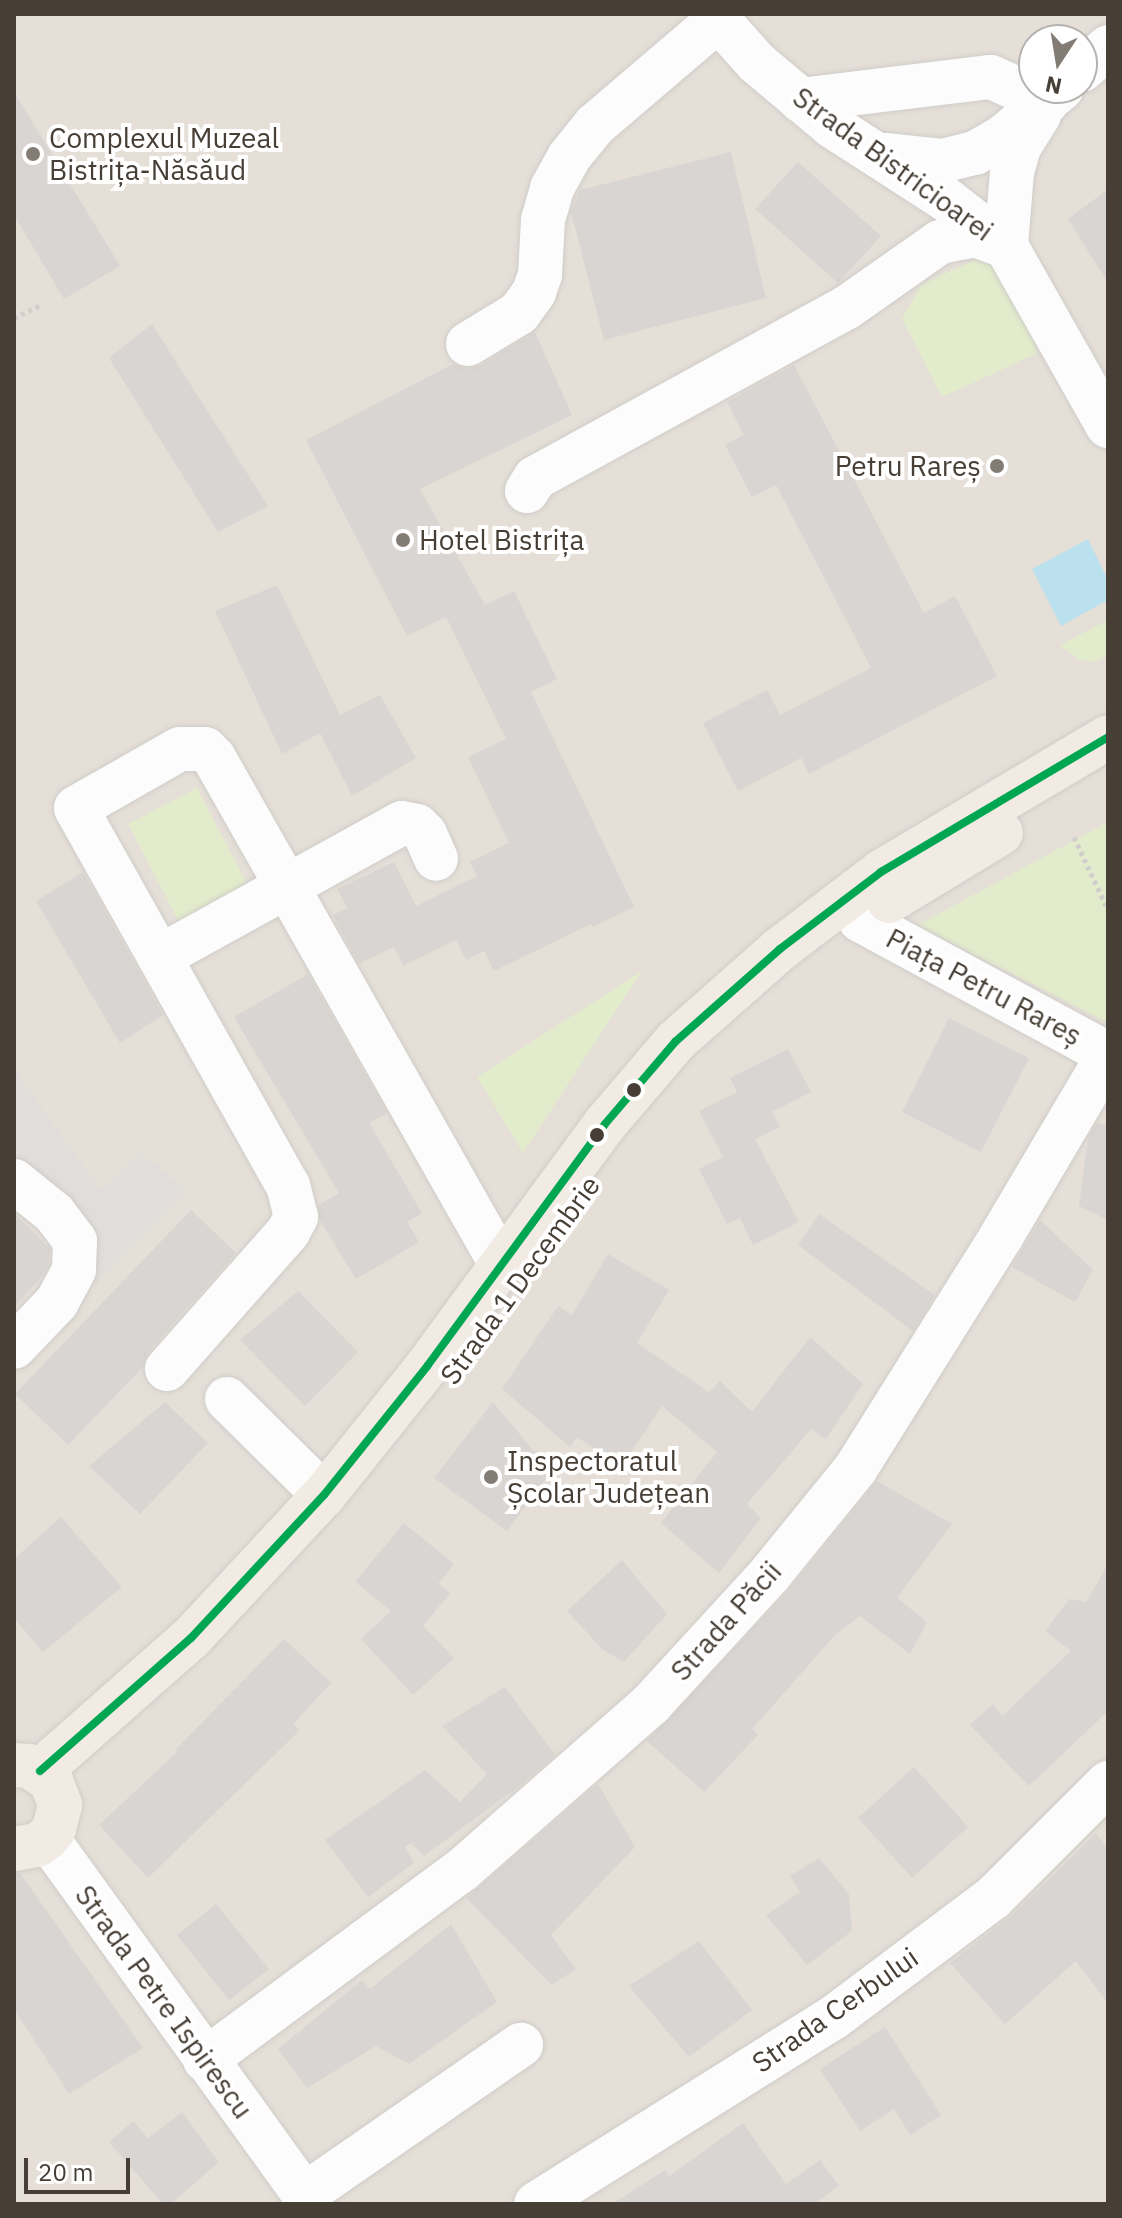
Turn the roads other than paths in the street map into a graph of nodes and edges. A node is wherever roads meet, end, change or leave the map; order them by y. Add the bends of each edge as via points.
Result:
1 (716, 17) edge
2 (1018, 85) edge
3 (800, 100) junction
4 (1043, 104) edge
5 (1048, 104) edge
6 (871, 152) junction
7 (1006, 246) junction
8 (468, 344) dead end
9 (1108, 426) edge
10 (527, 491) dead end
11 (1108, 737) edge
12 (1108, 770) edge
13 (436, 859) dead end
14 (287, 886) junction
15 (860, 920) junction
16 (161, 956) junction
17 (1108, 1055) edge
18 (14, 1181) edge
19 (501, 1264) junction
20 (14, 1347) edge
21 (167, 1369) dead end
22 (227, 1399) dead end
23 (324, 1495) junction
24 (37, 1777) edge
25 (1108, 1783) edge
26 (30, 1843) edge
27 (521, 2045) dead end
28 (205, 2060) junction
29 (308, 2199) edge
30 (536, 2204) edge

1 - 3 street, Strada Bistricioarei
1 - 8 street via 595,125 569,157 543,220 534,292 519,313
2 - 3 street via 991,77
3 - 6 street, Strada Bistricioarei
4 - 6 street via 975,153 942,161
5 - 7 street, Strada Bistricioarei via 1019,147
6 - 7 street, Strada Bistricioarei via 947,200
7 - 9 street, Strada Bistricioarei
7 - 10 street via 975,235 940,242 846,308 535,478
11 - 19 main road, Strada 1 Decembrie via 881,872 729,992 676,1041 605,1124
12 - 15 main road, Strada 1 Decembrie
13 - 14 street via 425,834 402,823
14 - 16 street
14 - 16 street via 214,758 205,749 180,749 76,808
14 - 19 street
15 - 17 street, Piața Petru Rareș
15 - 24 main road, Strada 1 Decembrie via 795,968 693,1058 623,1140 447,1380 342,1512 208,1656 112,1739
16 - 21 street via 288,1186 296,1217
17 - 28 street, Strada Păcii via 856,1468 770,1574 651,1704 462,1870
18 - 20 street via 54,1213 75,1241 74,1270 57,1302
19 - 23 main road, Strada 1 Decembrie
22 - 23 street
23 - 24 main road, Strada 1 Decembrie via 191,1638
24 - 26 main road via 59,1817
25 - 30 street, Strada Cerbului via 993,1898 833,2018
26 - 28 street, Strada Petre Ispirescu
27 - 29 street
28 - 29 street, Strada Petre Ispirescu

